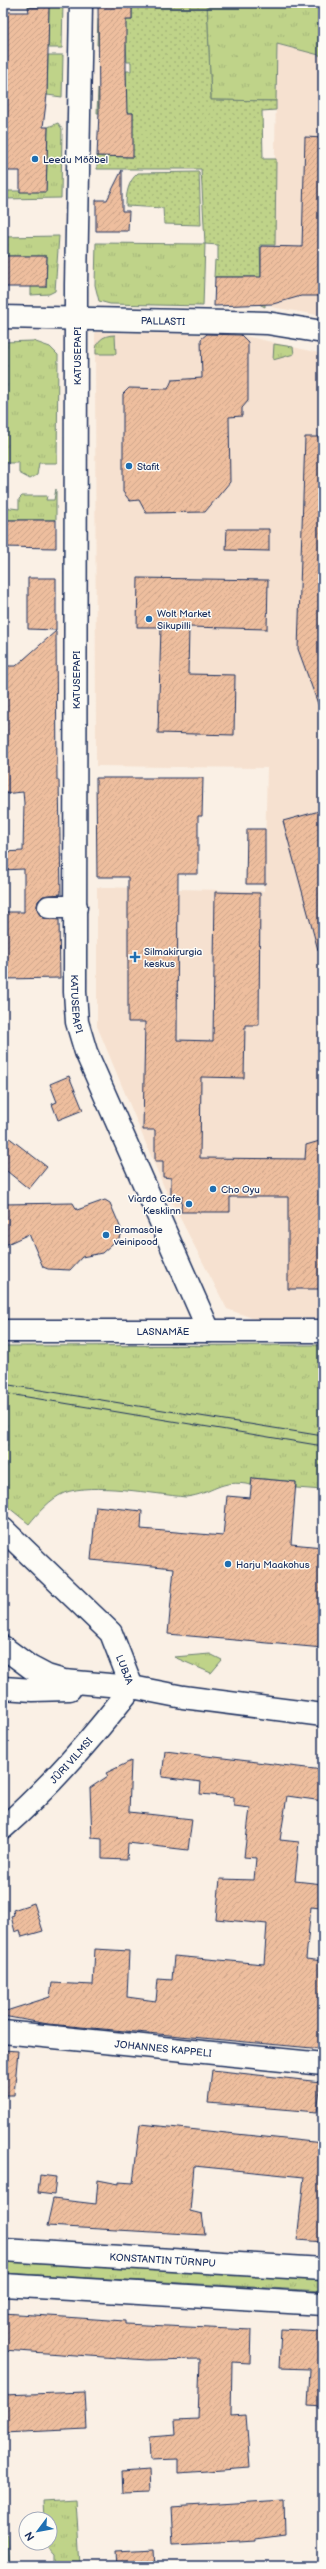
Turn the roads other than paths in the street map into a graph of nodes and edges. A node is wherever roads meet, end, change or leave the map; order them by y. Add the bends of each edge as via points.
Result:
1 (81, 3) edge
2 (3, 317) edge
3 (76, 318) junction
4 (323, 332) edge
5 (49, 907) dead end
6 (76, 907) junction
7 (209, 1331) junction
8 (323, 1331) edge
9 (3, 1332) edge
10 (3, 1529) edge
11 (3, 1648) edge
12 (132, 1687) junction
13 (3, 1688) edge
14 (323, 1715) edge
15 (3, 1828) edge
16 (3, 2032) edge
17 (323, 2064) edge
18 (3, 2250) edge
19 (323, 2270) edge
20 (3, 2285) edge
21 (323, 2304) edge

1 - 3 street, KATUSEPAPI
2 - 3 street, PALLASTI
3 - 4 street, PALLASTI via 267,323
3 - 6 street, KATUSEPAPI
5 - 6 street
6 - 7 street, KATUSEPAPI via 77,1022 86,1052
7 - 8 street, LASNAMÄE
7 - 9 street, LASNAMÄE
10 - 12 street, LUBJA via 111,1634
11 - 12 street via 47,1676 64,1681
12 - 13 street via 33,1690
12 - 14 street, LUBJA via 183,1697
12 - 15 street, JÜRI VILMSI via 56,1779
16 - 17 street, JOHANNES KAPPELI
18 - 19 street, KONSTANTIN TÜRNPU
20 - 21 street

